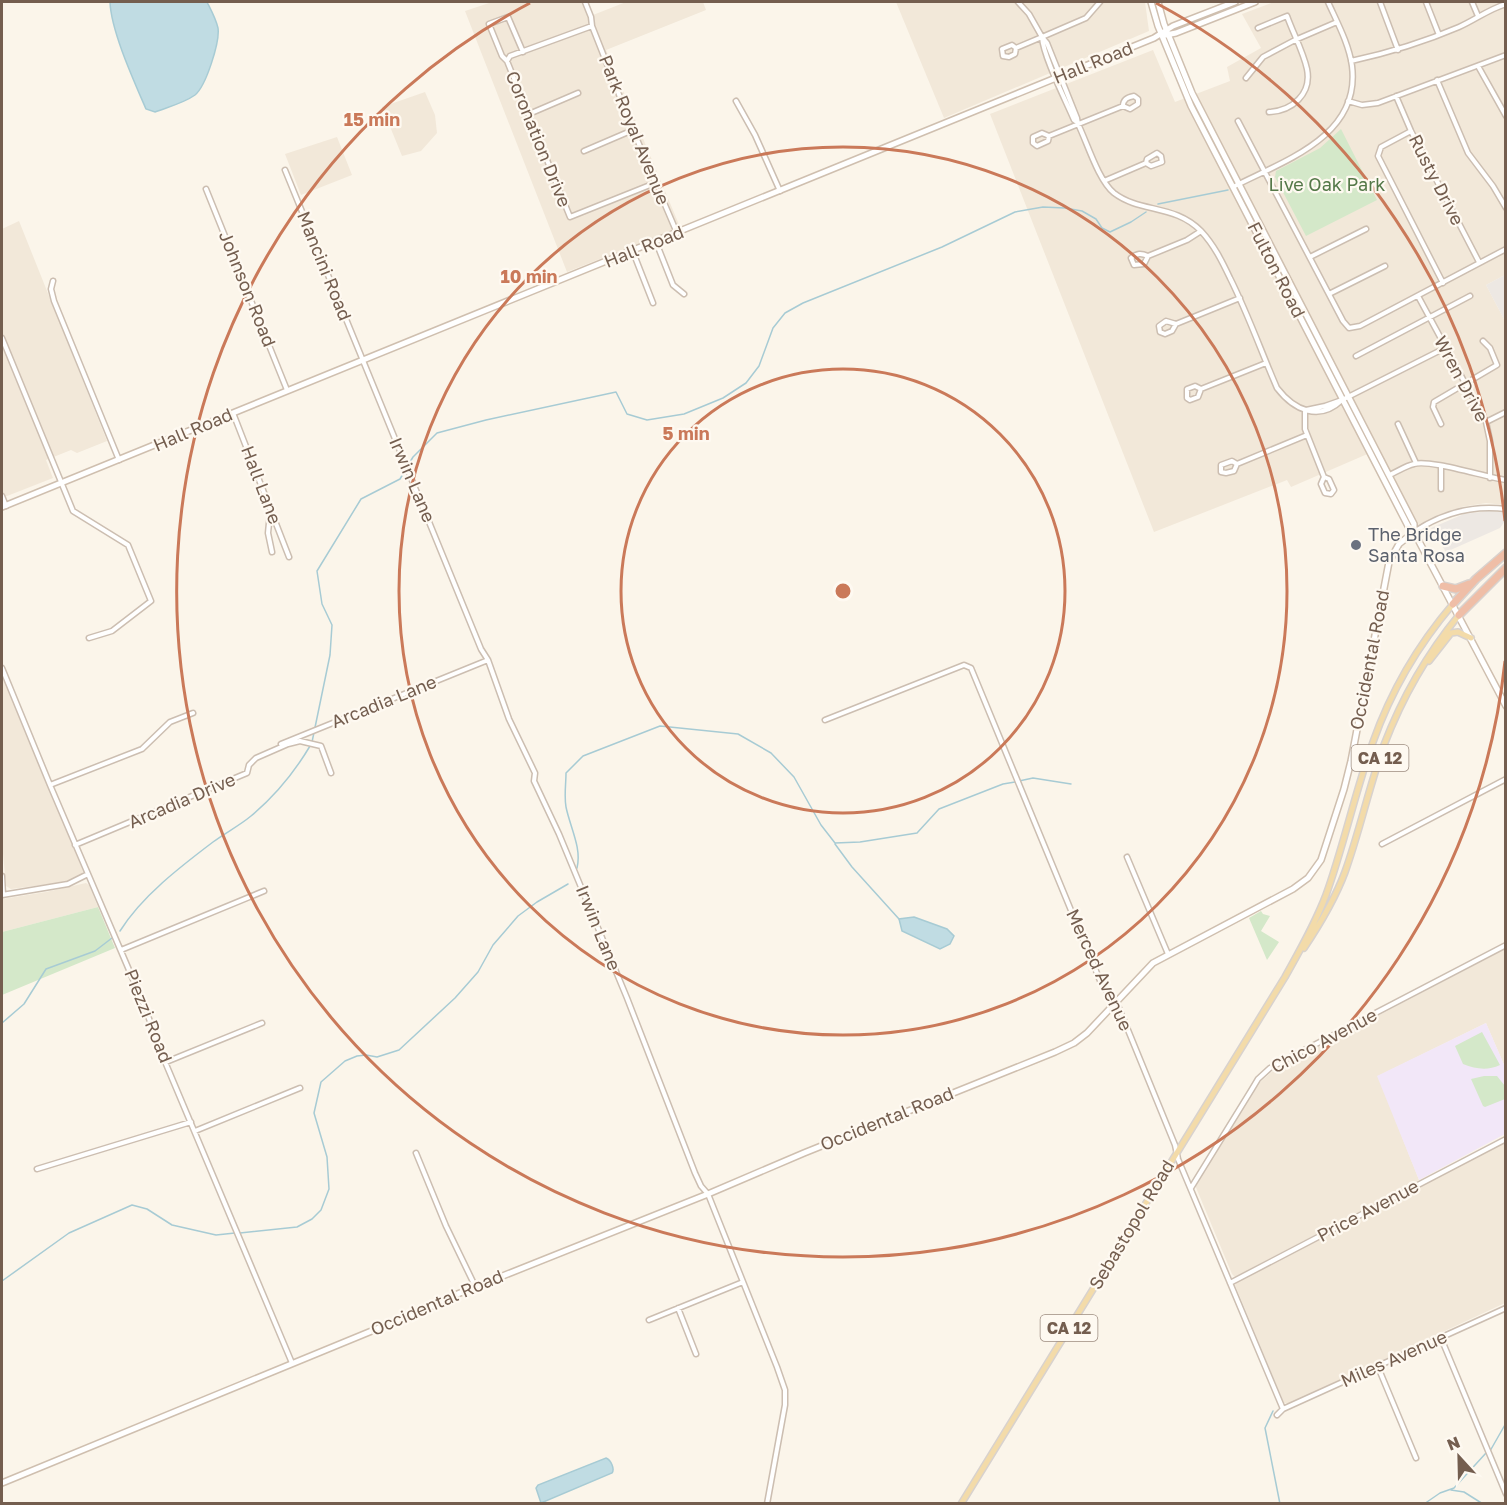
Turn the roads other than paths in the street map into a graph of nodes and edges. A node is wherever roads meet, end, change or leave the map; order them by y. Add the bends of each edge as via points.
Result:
1 (585, 2) edge
2 (1018, 2) edge
3 (1100, 2) edge
4 (1151, 2) edge
5 (1158, 2) edge
6 (1234, 2) edge
7 (1255, 2) edge
8 (1328, 2) edge
9 (1380, 2) edge
10 (1426, 2) edge
11 (1472, 2) edge
12 (1506, 4) edge
13 (1236, 9) junction
14 (1478, 16) junction
15 (1336, 22) junction
16 (592, 26) junction
17 (1258, 28) dead end
18 (1166, 33) junction
19 (1439, 35) junction
20 (1042, 37) junction
21 (1295, 40) junction
22 (1016, 48) dead end
23 (1398, 50) junction
24 (523, 52) junction
25 (1506, 55) edge
26 (507, 61) junction
27 (1351, 61) junction
28 (1478, 66) junction
29 (1059, 77) junction
30 (1246, 78) dead end
31 (1437, 80) junction
32 (578, 93) dead end
33 (1396, 96) junction
34 (736, 101) dead end
35 (1348, 102) junction
36 (1123, 106) dead end
37 (1269, 112) dead end
38 (529, 114) junction
39 (1506, 116) edge
40 (1238, 121) dead end
41 (1078, 124) junction
42 (633, 130) junction
43 (1412, 132) junction
44 (1049, 136) dead end
45 (584, 151) dead end
46 (1146, 164) dead end
47 (285, 170) dead end
48 (1265, 170) junction
49 (1104, 181) junction
50 (656, 183) junction
51 (1236, 185) junction
52 (206, 189) dead end
53 (780, 191) junction
54 (1506, 208) edge
55 (1366, 229) dead end
56 (1201, 231) junction
57 (678, 233) junction
58 (656, 242) junction
59 (1506, 249) edge
60 (633, 252) junction
61 (1148, 256) junction
62 (1310, 257) junction
63 (1479, 262) junction
64 (1385, 266) dead end
65 (53, 281) dead end
66 (1443, 283) junction
67 (684, 294) dead end
68 (1329, 294) junction
69 (1418, 296) junction
70 (1470, 297) dead end
71 (1240, 298) junction
72 (653, 303) dead end
73 (1429, 317) junction
74 (1176, 324) junction
75 (2, 338) edge
76 (1483, 341) dead end
77 (1445, 348) junction
78 (1356, 356) dead end
79 (363, 361) junction
80 (1266, 363) junction
81 (1467, 383) junction
82 (1201, 389) dead end
83 (288, 390) junction
84 (1345, 398) junction
85 (1305, 410) junction
86 (1506, 412) edge
87 (233, 413) junction
88 (1486, 422) junction
89 (1441, 423) dead end
90 (1398, 424) dead end
91 (1307, 435) junction
92 (119, 461) junction
93 (1416, 463) junction
94 (1237, 464) dead end
95 (1441, 465) junction
96 (1389, 476) junction
97 (1324, 477) dead end
98 (1490, 478) junction
99 (1506, 480) edge
100 (61, 484) junction
101 (1441, 489) dead end
102 (2, 496) edge
103 (4, 507) edge
104 (1506, 508) edge
105 (270, 509) junction
106 (1414, 531) junction
107 (272, 552) dead end
108 (1506, 553) edge
109 (289, 557) dead end
110 (1506, 568) edge
111 (1476, 579) junction
112 (1443, 586) junction
113 (1453, 604) junction
114 (1459, 615) junction
115 (89, 638) dead end
116 (1471, 638) junction
117 (488, 660) junction
118 (2, 668) edge
119 (1419, 671) junction
120 (1506, 706) edge
121 (193, 713) dead end
122 (825, 720) dead end
123 (281, 744) dead end
124 (331, 773) dead end
125 (1506, 778) edge
126 (50, 785) junction
127 (1382, 844) dead end
128 (75, 845) junction
129 (1127, 857) dead end
130 (88, 874) junction
131 (2, 876) edge
132 (264, 891) dead end
133 (2, 895) edge
134 (1506, 945) edge
135 (121, 950) junction
136 (1167, 954) junction
137 (1285, 977) junction
138 (1115, 1002) junction
139 (262, 1023) dead end
140 (166, 1062) junction
141 (300, 1088) dead end
142 (191, 1122) junction
143 (195, 1131) junction
144 (1506, 1139) edge
145 (1176, 1152) junction
146 (416, 1153) dead end
147 (37, 1169) dead end
148 (1191, 1188) junction
149 (708, 1194) junction
150 (743, 1282) junction
151 (1230, 1283) junction
152 (475, 1286) junction
153 (678, 1308) junction
154 (1506, 1308) edge
155 (649, 1320) dead end
156 (1441, 1338) junction
157 (696, 1354) dead end
158 (292, 1363) junction
159 (1378, 1367) junction
160 (1283, 1409) junction
161 (1277, 1415) dead end
162 (1416, 1458) dead end
163 (2, 1483) edge
164 (1506, 1494) edge
165 (768, 1503) edge
166 (961, 1503) edge

1 - 16 street, Park Royal Avenue
2 - 20 street
3 - 20 street via 1086,18
4 - 18 street, Fulton Road
5 - 18 street, Fulton Road
6 - 13 street
6 - 18 street via 1173,26
7 - 13 street
8 - 15 street
9 - 23 street
10 - 19 street
11 - 14 street
12 - 14 street
13 - 18 street via 1176,33
14 - 19 street
15 - 21 street
15 - 27 street
16 - 24 street
16 - 42 street, Park Royal Avenue
17 - 21 street via 1287,16
18 - 29 street, Hall Road
18 - 51 street, Fulton Road
19 - 23 street
20 - 22 street
20 - 29 street
21 - 30 street via 1263,57
21 - 37 street via 1306,68 1306,86 1292,107
23 - 27 street
24 - 26 street
24 - 26 street, Coronation Drive via 508,17 489,24
25 - 28 street
26 - 38 street, Coronation Drive
27 - 35 street
28 - 31 street
28 - 39 street
29 - 41 street
29 - 53 street, Hall Road
31 - 33 street
31 - 54 street via 1468,153
32 - 38 street
33 - 35 street via 1370,105
33 - 43 street, Rusty Drive
34 - 53 street
35 - 48 street via 1340,119 1324,137
36 - 41 street
38 - 50 street, Coronation Drive via 570,217
40 - 48 street
41 - 44 street
41 - 49 street
42 - 45 street
42 - 50 street, Park Royal Avenue
43 - 63 street, Rusty Drive
43 - 66 street via 1383,146 1378,156
46 - 49 street
47 - 79 street, Mancini Road
48 - 51 street
48 - 62 street
49 - 56 street via 1114,193 1132,202 1177,213
50 - 57 street, Park Royal Avenue
51 - 84 street, Fulton Road
52 - 83 street, Johnson Road
53 - 57 street, Hall Road
55 - 62 street
56 - 61 street
56 - 71 street via 1216,249
57 - 58 street, Hall Road
58 - 60 street, Hall Road
58 - 67 street via 673,285
59 - 63 street
60 - 72 street
60 - 79 street, Hall Road
61 - 61 street via 1136,254 1131,261 1134,266 1144,264
62 - 68 street
63 - 66 street
64 - 68 street
65 - 92 street via 54,301
66 - 69 street
68 - 69 street via 1349,328
69 - 73 street, Wren Drive
70 - 73 street, Wren Drive
71 - 74 street
71 - 80 street
73 - 77 street, Wren Drive
73 - 78 street, Wren Drive
74 - 74 street via 1166,321 1159,326 1160,332 1170,333
75 - 100 street
76 - 81 street via 1497,365
77 - 81 street, Wren Drive
77 - 84 street
79 - 83 street, Hall Road
79 - 117 street, Irwin Lane
80 - 82 street
80 - 85 street via 1277,388 1287,400
81 - 88 street, Wren Drive
81 - 89 street via 1434,402
83 - 87 street, Hall Road
84 - 85 street via 1315,412
84 - 96 street, Fulton Road
84 - 106 street, Fulton Road via 1408,526
85 - 91 street
86 - 88 street
87 - 92 street, Hall Road
87 - 105 street, Hall Lane
88 - 98 street, Wren Drive
90 - 93 street
91 - 94 street
91 - 97 street
92 - 100 street, Hall Road
93 - 95 street
93 - 96 street
95 - 98 street
95 - 101 street
96 - 106 street, Fulton Road
98 - 99 street
100 - 103 street, Hall Road
100 - 115 street via 73,512 128,545 151,601 112,631
102 - 103 street
104 - 106 street, Occidental Road via 1459,511
105 - 107 street via 268,533
105 - 109 street, Hall Lane
106 - 112 street, Fulton Road
106 - 136 street, Occidental Road via 1399,544 1389,562 1349,770 1319,864 1293,889
108 - 111 highway, CA 12
110 - 114 highway, CA 12
111 - 112 highway via 1460,589
111 - 113 highway, CA 12
112 - 113 street, Fulton Road
113 - 114 street, Fulton Road
113 - 137 main road, Sebastopol Road / CA 12 via 1414,656 1388,704 1326,894
114 - 116 street, Fulton Road
114 - 119 main road, Sebastopol Road / CA 12
116 - 119 main road via 1458,632 1449,635
116 - 120 street, Fulton Road
117 - 123 street, Arcadia Lane
117 - 149 street, Irwin Lane via 508,719 535,773 534,781 560,834 695,1173
118 - 126 street, Piezzi Road
119 - 137 main road, Sebastopol Road / CA 12 via 1383,748 1335,895
121 - 126 street via 171,722 142,749
122 - 138 street, Merced Avenue via 964,665 971,668 1102,984
124 - 128 street, Arcadia Drive via 321,746 300,741 256,758 248,773
125 - 127 street
126 - 128 street, Piezzi Road
128 - 130 street, Piezzi Road
129 - 136 street
130 - 133 street via 68,884
130 - 135 street, Piezzi Road
131 - 133 street
132 - 135 street
134 - 148 street, Chico Avenue via 1270,1068 1255,1084
135 - 140 street, Piezzi Road
136 - 138 street, Occidental Road via 1148,967
137 - 145 main road, Sebastopol Road / CA 12
138 - 145 street, Merced Avenue
138 - 149 street, Occidental Road via 1086,1033 1065,1048
139 - 140 street
140 - 142 street, Piezzi Road
141 - 143 street
142 - 143 street, Piezzi Road
142 - 147 street
143 - 158 street, Piezzi Road
144 - 151 street, Price Avenue
145 - 148 street, Merced Avenue
145 - 166 main road, Sebastopol Road / CA 12
146 - 152 street
148 - 151 street, Merced Avenue
149 - 150 street, Irwin Lane
149 - 152 street, Occidental Road
150 - 153 street
150 - 165 street, Irwin Lane via 785,1390
151 - 160 street, Merced Avenue
152 - 158 street, Occidental Road
153 - 155 street
153 - 157 street
154 - 156 street, Miles Avenue
156 - 159 street, Miles Avenue
156 - 164 street
158 - 163 street, Occidental Road
159 - 160 street, Miles Avenue
159 - 162 street
160 - 161 street

